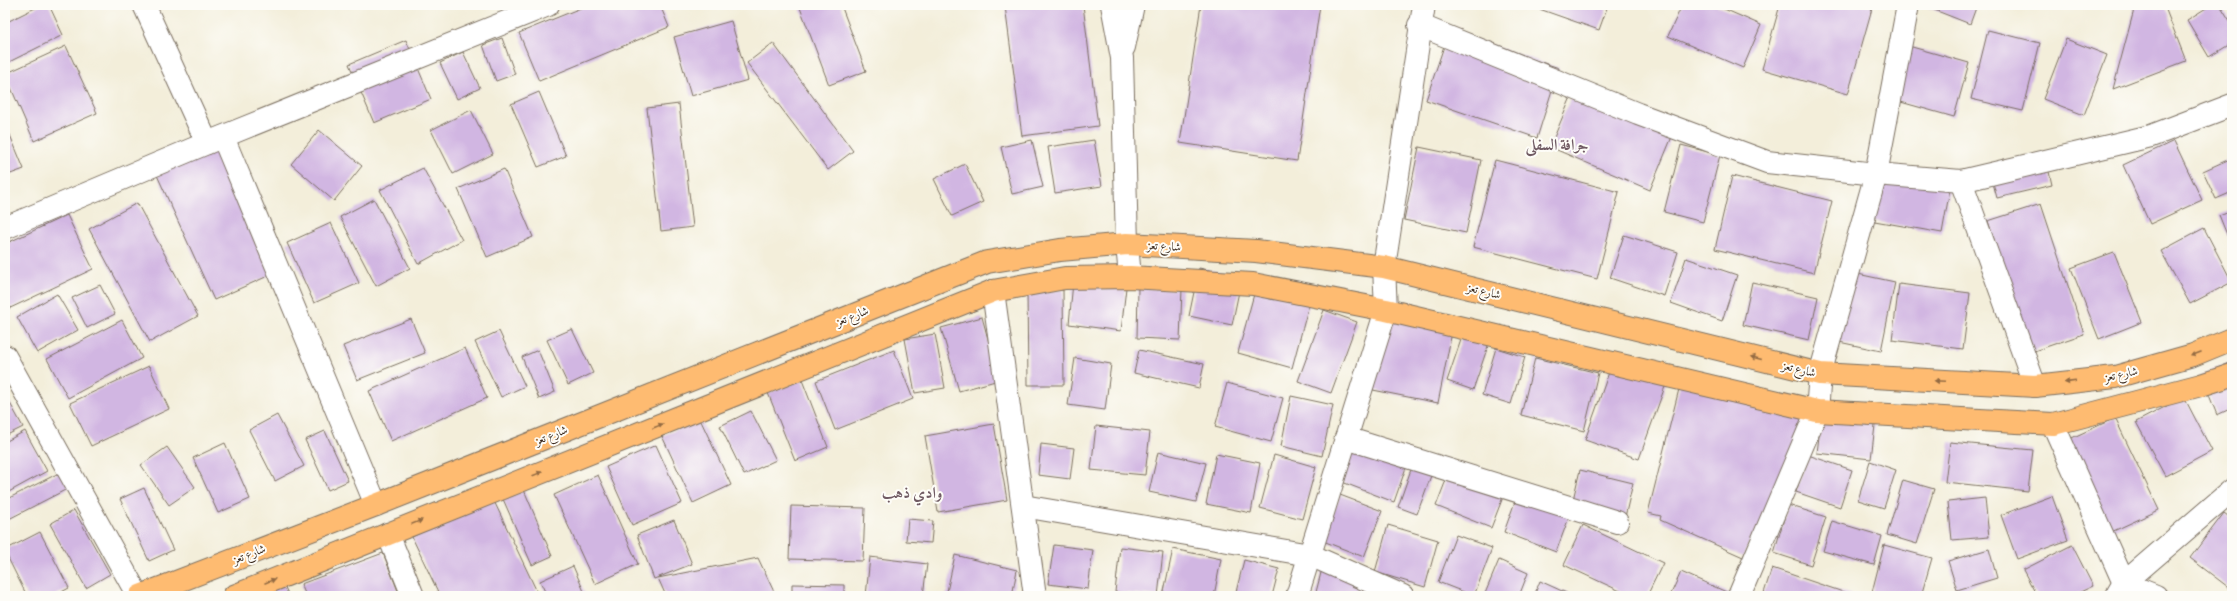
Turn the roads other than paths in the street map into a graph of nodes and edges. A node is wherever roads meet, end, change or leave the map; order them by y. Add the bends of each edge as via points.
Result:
1 (144, 5) edge
2 (548, 5) edge
3 (1112, 5) edge
4 (1134, 5) edge
5 (1908, 5) edge
6 (1422, 15) edge
7 (1122, 58) junction
8 (2232, 105) edge
9 (215, 140) junction
10 (1876, 174) junction
11 (1961, 181) junction
12 (5, 228) edge
13 (1127, 244) junction
14 (1384, 267) junction
15 (1130, 277) junction
16 (993, 291) junction
17 (1386, 310) junction
18 (2232, 339) edge
19 (5, 356) edge
20 (1820, 374) junction
21 (2232, 375) edge
22 (2035, 386) junction
23 (1818, 411) junction
24 (2053, 424) junction
25 (1346, 438) junction
26 (2232, 490) edge
27 (376, 505) junction
28 (1023, 506) junction
29 (1617, 522) dead end
30 (388, 534) junction
31 (1310, 555) junction
32 (2121, 589) edge
33 (139, 596) edge
34 (234, 596) edge
35 (413, 596) edge
36 (1035, 596) edge
37 (1297, 596) edge
38 (1402, 596) edge
39 (1740, 596) edge
40 (2156, 596) edge

1 - 9 street
2 - 9 street
3 - 7 street
4 - 7 street
5 - 10 street
6 - 10 street via 1638,114 1767,162
6 - 14 street
7 - 13 street
8 - 11 street via 2151,136
9 - 12 street
9 - 27 street
10 - 11 street
10 - 20 street
11 - 22 street
13 - 14 main road, شارع تعز via 1256,250
13 - 15 street
13 - 27 main road, شارع تعز via 1060,250 987,262
14 - 17 street
20 -> 14 main road, شارع تعز
15 - 16 main road via 1065,278
15 - 17 main road via 1253,284
16 - 28 street
30 -> 16 main road
17 - 23 main road
17 - 25 street
18 -> 22 main road, شارع تعز via 2193,355 2116,377
19 - 33 street
22 -> 20 main road, شارع تعز
20 - 23 street
21 - 24 main road
23 - 24 main road
23 - 39 street
24 - 32 street
25 - 29 street
25 - 31 street
26 - 32 street
27 - 33 main road, شارع تعز
28 - 31 street
28 - 36 street
34 -> 30 main road
30 - 35 street
31 - 37 street
31 - 38 street
32 - 40 street

